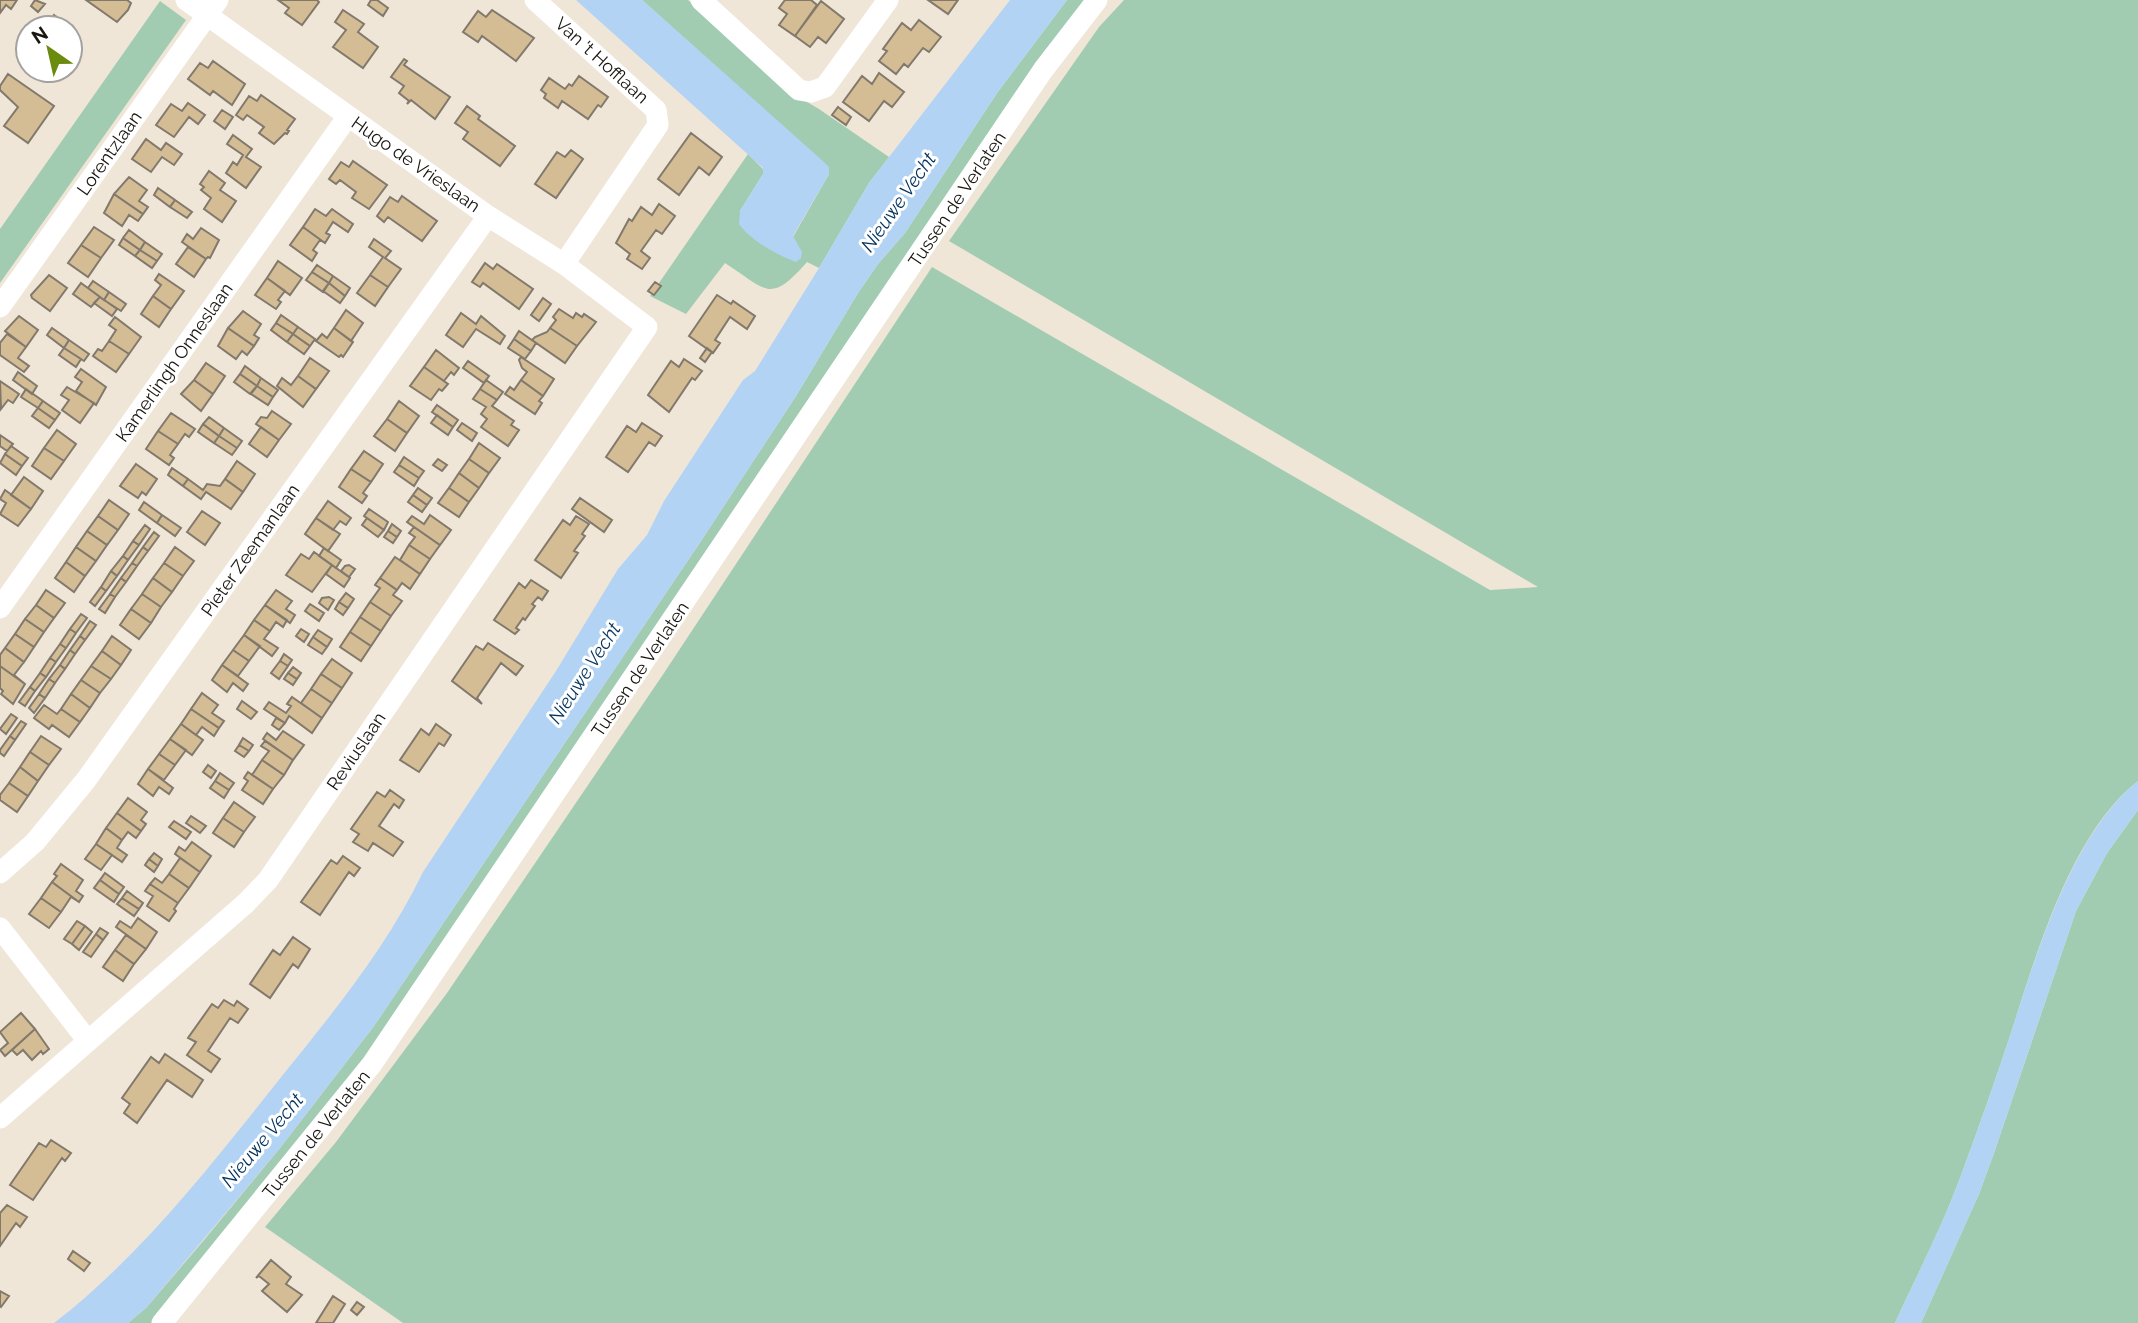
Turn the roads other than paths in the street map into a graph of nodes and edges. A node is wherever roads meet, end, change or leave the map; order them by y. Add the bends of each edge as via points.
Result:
1 (186, 0) edge
2 (535, 0) edge
3 (701, 0) edge
4 (888, 0) edge
5 (1097, 0) edge
6 (213, 8) edge
7 (348, 116) junction
8 (488, 216) junction
9 (564, 264) junction
10 (0, 307) edge
11 (647, 327) joint
12 (0, 608) edge
13 (0, 873) edge
14 (0, 928) edge
15 (88, 1041) junction
16 (0, 1118) edge
17 (162, 1323) edge

1 - 6 street, Hugo de Vrieslaan
2 - 9 street, Van 't Hofflaan via 656,110 658,124
3 - 4 street via 799,90 811,92 825,87
5 - 17 street, Tussen de Verlaten via 1057,50 372,1064
6 - 7 street, Hugo de Vrieslaan
6 - 10 street, Lorentzlaan
7 - 8 street, Hugo de Vrieslaan
7 - 12 street, Kamerlingh Onneslaan
8 - 9 street, Hugo de Vrieslaan
8 - 13 street, Pieter Zeemanlaan via 86,780 35,842
9 - 11 street, Hugo de Vrieslaan
11 - 15 street, Reviuslaan via 268,880
14 - 15 street
15 - 16 street, Reviuslaan

